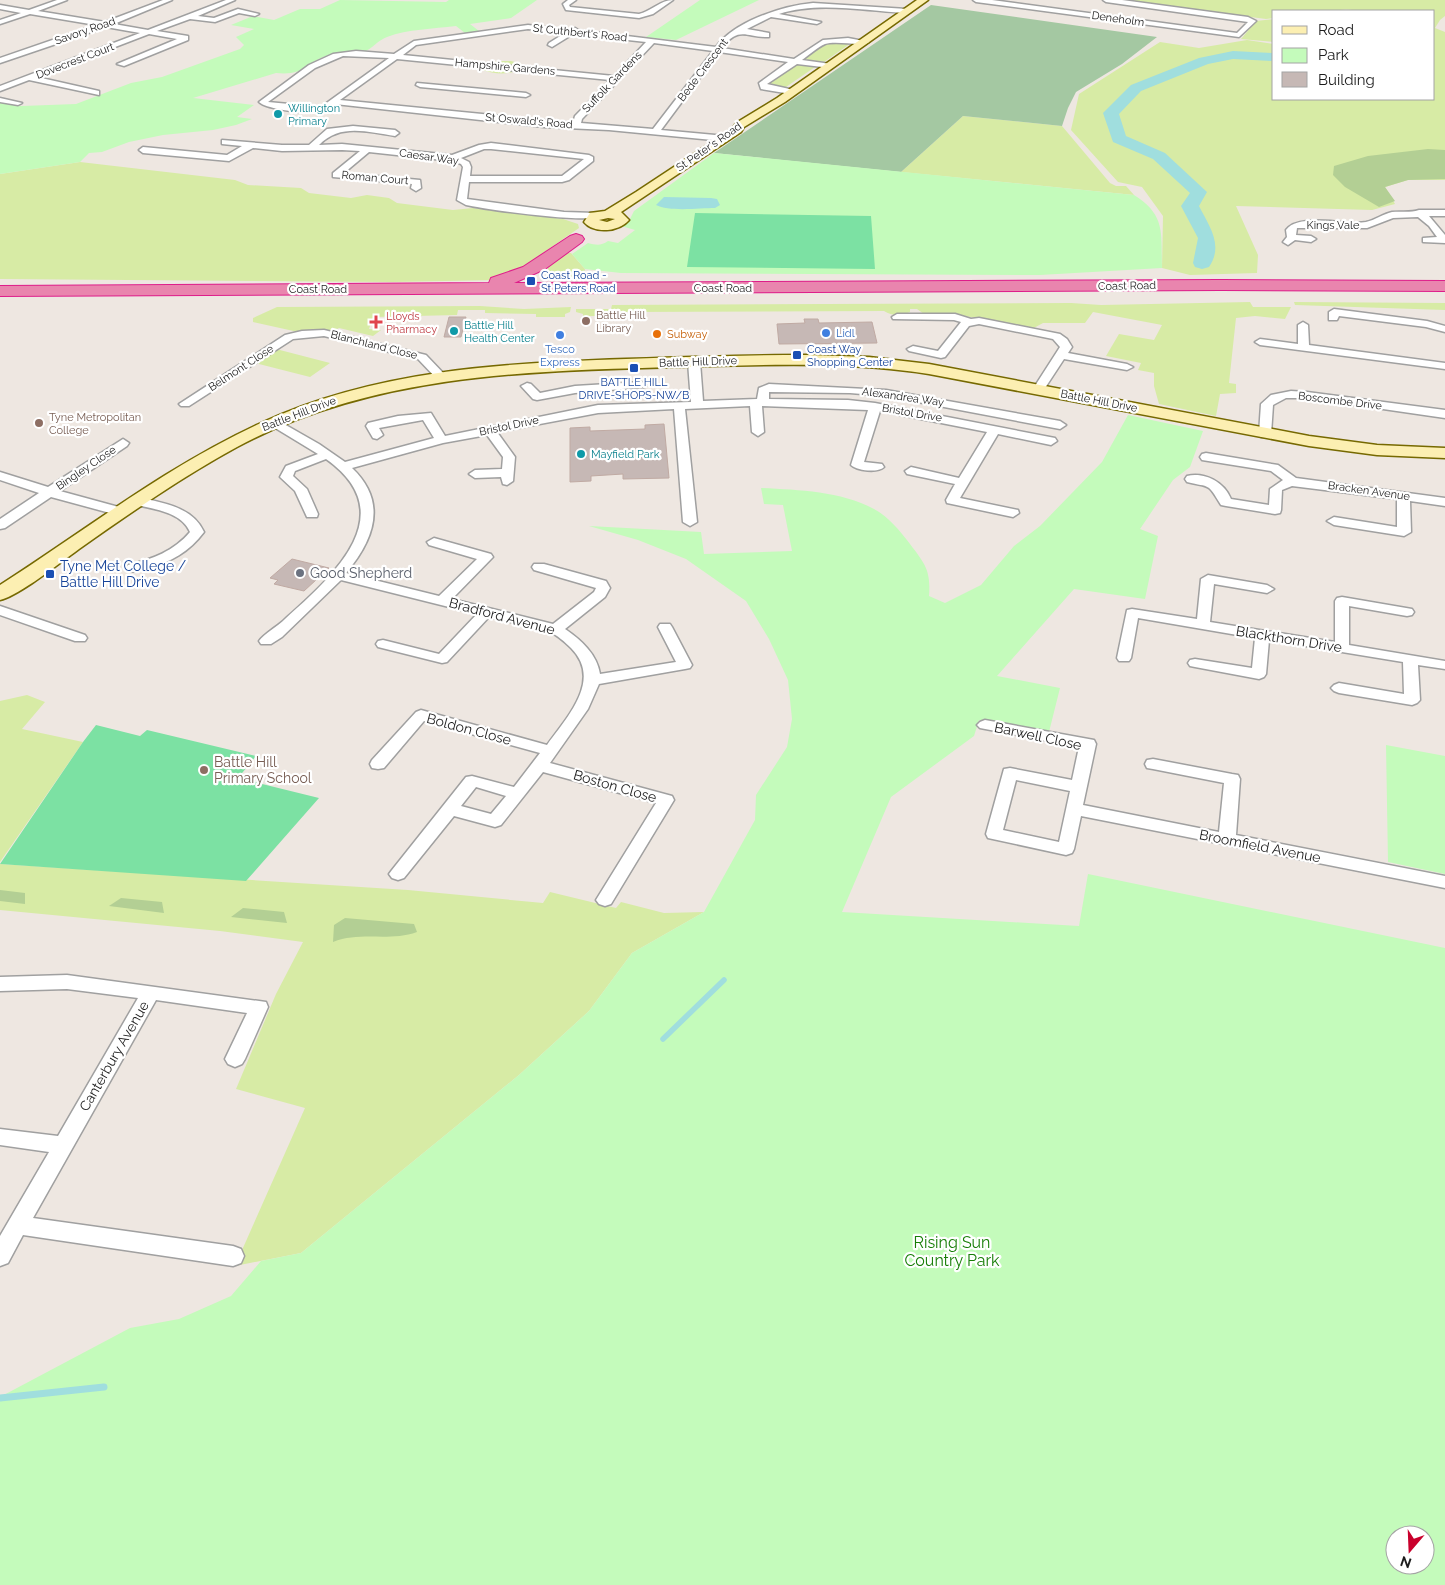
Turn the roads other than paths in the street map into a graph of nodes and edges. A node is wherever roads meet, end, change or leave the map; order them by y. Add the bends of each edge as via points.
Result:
1 (64, 0) edge
2 (169, 0) edge
3 (232, 0) edge
4 (573, 0) edge
5 (670, 0) edge
6 (923, 0) edge
7 (976, 0) edge
8 (1106, 0) edge
9 (992, 1) edge
10 (0, 7) edge
11 (907, 11) junction
12 (29, 12) junction
13 (256, 14) dead end
14 (769, 15) junction
15 (192, 16) junction
16 (1251, 20) joint
17 (0, 22) edge
18 (818, 22) dead end
19 (107, 24) junction
20 (580, 26) dead end
21 (738, 30) junction
22 (149, 31) junction
23 (572, 32) junction
24 (766, 35) dead end
25 (652, 41) junction
26 (865, 42) junction
27 (552, 45) dead end
28 (716, 49) junction
29 (142, 56) junction
30 (394, 56) junction
31 (3, 58) edge
32 (155, 59) dead end
33 (797, 61) junction
34 (142, 66) dead end
35 (828, 66) junction
36 (504, 67) junction
37 (30, 78) junction
38 (489, 78) dead end
39 (616, 78) junction
40 (482, 84) dead end
41 (420, 85) dead end
42 (0, 89) edge
43 (475, 90) junction
44 (791, 92) junction
45 (96, 93) dead end
46 (526, 95) dead end
47 (0, 100) edge
48 (335, 102) junction
49 (18, 103) dead end
50 (323, 109) joint
51 (576, 126) junction
52 (395, 132) dead end
53 (656, 132) junction
54 (723, 138) junction
55 (158, 141) dead end
56 (225, 142) dead end
57 (251, 145) junction
58 (312, 147) junction
59 (143, 150) junction
60 (367, 150) junction
61 (132, 155) dead end
62 (453, 158) junction
63 (465, 179) junction
64 (416, 188) dead end
65 (1443, 210) edge
66 (1419, 213) junction
67 (601, 219) junction
68 (580, 236) joint
69 (1310, 239) dead end
70 (1426, 240) dead end
71 (1445, 240) edge
72 (543, 263) junction
73 (1445, 282) edge
74 (568, 283) junction
75 (489, 284) junction
76 (1221, 285) junction
77 (1445, 286) edge
78 (881, 288) junction
79 (0, 290) edge
80 (152, 290) junction
81 (22, 295) junction
82 (1445, 296) edge
83 (0, 301) edge
84 (897, 317) dead end
85 (1334, 318) dead end
86 (970, 322) junction
87 (1303, 325) dead end
88 (1445, 330) edge
89 (299, 334) joint
90 (1260, 342) dead end
91 (1304, 348) junction
92 (913, 349) dead end
93 (1061, 355) junction
94 (694, 362) junction
95 (1445, 366) edge
96 (1127, 367) dead end
97 (441, 377) junction
98 (640, 385) dead end
99 (527, 386) dead end
100 (593, 387) junction
101 (1040, 389) junction
102 (850, 390) junction
103 (760, 402) junction
104 (185, 404) dead end
105 (697, 404) junction
106 (848, 404) junction
107 (956, 404) junction
108 (678, 405) junction
109 (875, 407) junction
110 (598, 409) junction
111 (1445, 414) edge
112 (948, 419) junction
113 (1028, 419) junction
114 (273, 423) junction
115 (1060, 425) dead end
116 (995, 429) junction
117 (490, 431) junction
118 (758, 432) dead end
119 (1020, 434) junction
120 (1265, 434) junction
121 (377, 435) dead end
122 (441, 440) junction
123 (1051, 441) dead end
124 (123, 443) dead end
125 (1445, 453) edge
126 (326, 455) junction
127 (1206, 456) dead end
128 (343, 467) junction
129 (878, 467) dead end
130 (911, 471) dead end
131 (475, 474) dead end
132 (0, 476) edge
133 (1191, 479) dead end
134 (962, 482) junction
135 (1292, 482) junction
136 (49, 492) junction
137 (1403, 496) junction
138 (137, 501) junction
139 (1445, 502) edge
140 (121, 512) junction
141 (1013, 513) dead end
142 (312, 514) dead end
143 (1334, 521) dead end
144 (690, 522) dead end
145 (0, 525) edge
146 (434, 542) dead end
147 (539, 567) dead end
148 (133, 568) dead end
149 (338, 575) junction
150 (1267, 589) dead end
151 (0, 594) edge
152 (443, 600) junction
153 (0, 610) edge
154 (487, 611) junction
155 (1407, 612) dead end
156 (1203, 625) junction
157 (666, 627) dead end
158 (556, 629) junction
159 (1262, 635) junction
160 (80, 638) dead end
161 (266, 641) dead end
162 (383, 644) dead end
163 (1342, 648) junction
164 (1124, 658) dead end
165 (1410, 660) junction
166 (1195, 663) dead end
167 (1445, 665) edge
168 (593, 680) junction
169 (1339, 688) dead end
170 (985, 725) dead end
171 (550, 751) junction
172 (378, 764) dead end
173 (1154, 764) dead end
174 (538, 765) junction
175 (1079, 787) junction
176 (516, 793) junction
177 (450, 809) junction
178 (1075, 809) junction
179 (1227, 840) junction
180 (398, 874) dead end
181 (1445, 882) edge
182 (605, 900) dead end
183 (0, 984) edge
184 (151, 992) junction
185 (235, 1059) dead end
186 (0, 1137) edge
187 (62, 1145) junction
188 (18, 1226) junction
189 (0, 1256) edge
190 (233, 1256) dead end

1 - 12 street
2 - 19 street, Savory Road
3 - 15 street, Dovecrest Court
4 - 5 street via 566,4 568,8 597,16 631,17 647,15
6 - 11 street, St Peter's Road
7 - 9 street, Deneholm
8 - 16 street
9 - 16 street, Deneholm via 1240,36
10 - 12 street
11 - 14 street, Bede Crescent via 813,4
11 - 26 street, St Peter's Road
12 - 17 street
12 - 19 street
13 - 15 street via 238,11 215,20
14 - 18 street
14 - 21 street, Bede Crescent
15 - 22 street, Dovecrest Court
19 - 22 street
19 - 31 street, Savory Road
20 - 23 street
21 - 24 street
21 - 28 street, Bede Crescent
22 - 29 street via 185,38
22 - 37 street, Dovecrest Court
23 - 25 street, St Cuthbert's Road
23 - 27 street
23 - 30 street, St Cuthbert's Road via 528,27 511,29 414,43
25 - 28 street, St Cuthbert's Road
25 - 39 street, Suffolk Gardens
26 - 33 street via 823,42
26 - 35 street, St Peter's Road
28 - 33 street, St Cuthbert's Road
28 - 53 street, Bede Crescent
29 - 32 street
29 - 34 street via 123,64
30 - 36 street, Hampshire Gardens
30 - 48 street, St Cuthbert's Road
30 - 50 street, Hampshire Gardens via 356,53 330,56 263,102
33 - 35 street, St Cuthbert's Road
33 - 44 street via 763,83 764,87
35 - 44 street, St Peter's Road
36 - 38 street
36 - 39 street, Hampshire Gardens
37 - 42 street, Dovecrest Court
37 - 45 street
39 - 51 street, Suffolk Gardens via 578,118
40 - 43 street
41 - 43 street
43 - 46 street
44 - 54 street, St Peter's Road
47 - 49 street
48 - 50 street, St Cuthbert's Road
48 - 51 street, St Oswald's Road
51 - 53 street, St Oswald's Road
52 - 58 street via 332,130
53 - 54 street, St Oswald's Road
54 - 67 street, St Peter's Road
55 - 59 street
56 - 57 street, Caesar Way
57 - 58 street, Caesar Way
57 - 59 street via 229,158
58 - 60 street, Caesar Way
59 - 61 street
60 - 62 street, Caesar Way
60 - 64 street, Roman Court via 336,175 417,182
62 - 63 street, Caesar Way via 465,162
62 - 63 street via 491,146 591,160 562,179
63 - 67 street, Caesar Way via 462,200 469,204
65 - 66 street, Kings Vale
66 - 69 street, Kings Vale via 1392,215 1367,225 1305,224 1291,230 1290,240
66 - 71 street
67 - 68 street, St Peter's Road
68 - 72 highway
70 - 71 street
72 - 74 highway via 546,276
72 - 75 highway via 514,279
73 - 76 highway
74 - 75 highway
74 - 78 highway
75 - 80 highway
76 - 77 highway, Coast Road
76 - 78 highway, Coast Road
78 - 80 highway, Coast Road
79 - 81 highway, Coast Road
80 - 81 highway, Coast Road
81 - 82 highway, Coast Road
81 - 83 highway
84 - 86 street via 915,314 955,317
85 - 88 street via 1334,312 1427,324
86 - 92 street via 941,355
86 - 93 street via 1056,336 1066,347
87 - 91 street
89 - 97 street, Blanchland Close via 324,333 422,357
89 - 104 street, Belmont Close
90 - 91 street
91 - 95 street
93 - 96 street
93 - 101 street
94 - 97 street, Battle Hill Drive via 520,368
94 - 101 street, Battle Hill Drive via 853,361 922,368
94 - 105 street
97 - 114 street, Battle Hill Drive via 364,391
98 - 100 street
99 - 100 street via 537,397 556,391
100 - 110 street
101 - 120 street, Battle Hill Drive
102 - 103 street, Alexandrea Way via 769,387 763,390
102 - 106 street, Alexandrea Way
102 - 107 street, Alexandrea Way
103 - 105 street, Bristol Drive
103 - 106 street, Bristol Drive
103 - 118 street
105 - 108 street, Bristol Drive
106 - 109 street, Bristol Drive
107 - 112 street, Alexandrea Way
107 - 113 street, Alexandrea Way
108 - 110 street, Bristol Drive
108 - 144 street
109 - 112 street, Bristol Drive
109 - 129 street via 857,465
110 - 117 street, Bristol Drive
111 - 120 street, Boscombe Drive via 1290,395 1267,404
112 - 116 street, Bristol Drive
113 - 115 street, Alexandrea Way
113 - 119 street
114 - 126 street
114 - 138 street, Battle Hill Drive via 231,442
116 - 119 street, Bristol Drive
116 - 134 street
117 - 122 street, Bristol Drive
117 - 131 street via 509,457 507,477
119 - 123 street, Bristol Drive
120 - 125 street, Battle Hill Drive via 1365,448
121 - 122 street via 372,426 427,416
122 - 128 street, Bristol Drive
124 - 136 street, Bingley Close
126 - 128 street
126 - 142 street via 290,469 286,477 301,489
127 - 135 street via 1274,468
128 - 149 street via 354,476 366,495 370,514 358,550
130 - 134 street
132 - 136 street
133 - 135 street via 1216,484 1226,502 1275,510 1276,489
134 - 141 street via 952,500
135 - 137 street, Bracken Avenue
136 - 140 street
136 - 145 street, Bingley Close
137 - 139 street, Bracken Avenue
137 - 143 street via 1404,532
138 - 140 street, Battle Hill Drive
138 - 148 street via 186,516 195,523 197,532 188,545 174,554
140 - 151 street, Battle Hill Drive
146 - 152 street via 486,557
147 - 158 street via 601,584 603,588 600,594
149 - 152 street, Bradford Avenue
149 - 161 street
150 - 156 street via 1208,579
152 - 154 street, Bradford Avenue
153 - 160 street
154 - 158 street, Bradford Avenue
154 - 162 street via 442,659
155 - 163 street via 1342,601
156 - 159 street, Blackthorn Drive
156 - 164 street, Blackthorn Drive via 1132,613
157 - 168 street via 685,665
158 - 168 street, Bradford Avenue via 572,640 587,657
159 - 163 street, Blackthorn Drive
159 - 166 street via 1259,674
163 - 165 street, Blackthorn Drive
165 - 167 street, Blackthorn Drive
165 - 169 street via 1412,700
168 - 171 street via 586,699
170 - 175 street, Barwell Close via 1088,744
171 - 172 street, Boldon Close via 421,715
171 - 174 street
173 - 179 street via 1232,779
174 - 176 street
174 - 182 street, Boston Close via 666,800
175 - 178 street, Barwell Close
175 - 178 street, Barwell Close via 1010,773 994,834 1066,849
176 - 177 street via 472,781
176 - 177 street via 495,821
177 - 180 street
178 - 179 street, Broomfield Avenue
179 - 181 street, Broomfield Avenue
183 - 184 street, Canterbury Avenue via 67,982
184 - 185 street via 259,1007
184 - 187 street, Canterbury Avenue
186 - 187 street
187 - 188 street, Canterbury Avenue
188 - 189 street, Canterbury Avenue
188 - 190 street

